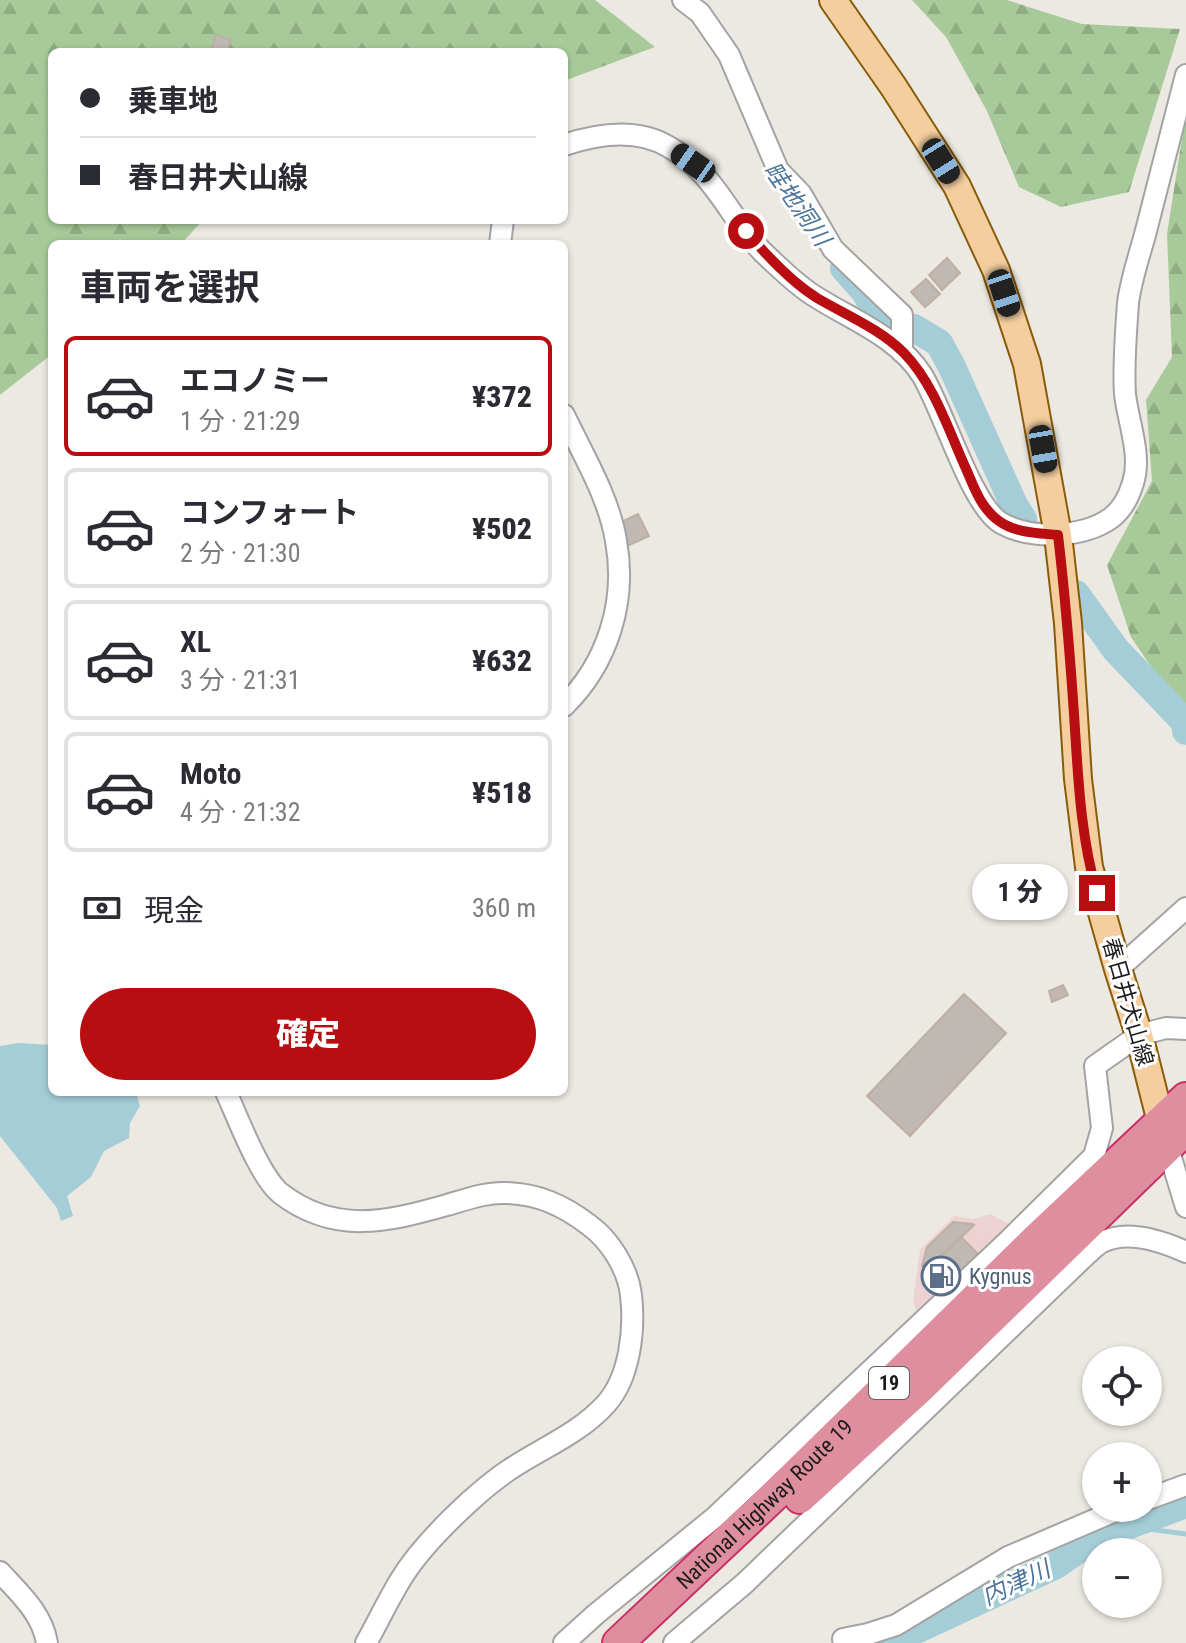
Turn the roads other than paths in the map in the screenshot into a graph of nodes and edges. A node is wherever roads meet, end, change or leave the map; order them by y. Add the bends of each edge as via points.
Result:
1 (683, 0) edge
2 (833, 0) edge
3 (1186, 75) edge
4 (568, 144) edge
5 (902, 352) junction
6 (568, 424) edge
7 (1058, 535) junction
8 (568, 702) edge
9 (1186, 908) edge
10 (1118, 969) junction
11 (1186, 1029) edge
12 (1139, 1035) junction
13 (228, 1096) edge
14 (1186, 1098) edge
15 (1171, 1133) edge
16 (1186, 1207) edge
17 (1186, 1252) edge
18 (1186, 1485) edge
19 (1162, 1494) edge
20 (1089, 1522) edge
21 (0, 1572) edge
22 (843, 1639) dead end
23 (47, 1643) edge
24 (366, 1643) edge
25 (564, 1643) edge
26 (618, 1643) edge
27 (648, 1643) edge
28 (674, 1643) edge

1 - 5 street via 700,13 729,55 778,170 801,194 833,249 902,315
2 - 7 main road, 春日井犬山線 via 957,186 996,270 1027,364
3 - 7 street via 1129,298 1125,394 1134,480 1125,503 1111,518
4 - 5 street via 606,135 638,136 668,145 718,191 767,256 813,296
5 - 7 street via 933,395 982,504 1000,522
6 - 8 street via 602,496 619,567 612,630 595,667
7 - 10 main road, 春日井犬山線 via 1089,867
9 - 10 street
10 - 12 main road, 春日井犬山線
11 - 12 street
12 - 15 main road, 春日井犬山線
12 - 25 street via 1095,1066 1102,1128 1094,1156 714,1518
13 - 24 street via 256,1158 278,1191 307,1210 339,1221 369,1222 474,1197 504,1193 541,1198 600,1233 630,1285 632,1340 624,1372 608,1402 586,1423 506,1472 469,1502 402,1578
14 - 15 highway, National Highway Route 19 / 19
15 - 16 street
15 - 26 highway, National Highway Route 19 / 19 via 1034,1241
15 - 27 highway, National Highway Route 19 / 19 via 919,1389
17 - 28 street via 1149,1238 1102,1242 745,1583
18 - 19 street
20 - 22 street via 1008,1557 896,1625
21 - 23 street via 33,1608

